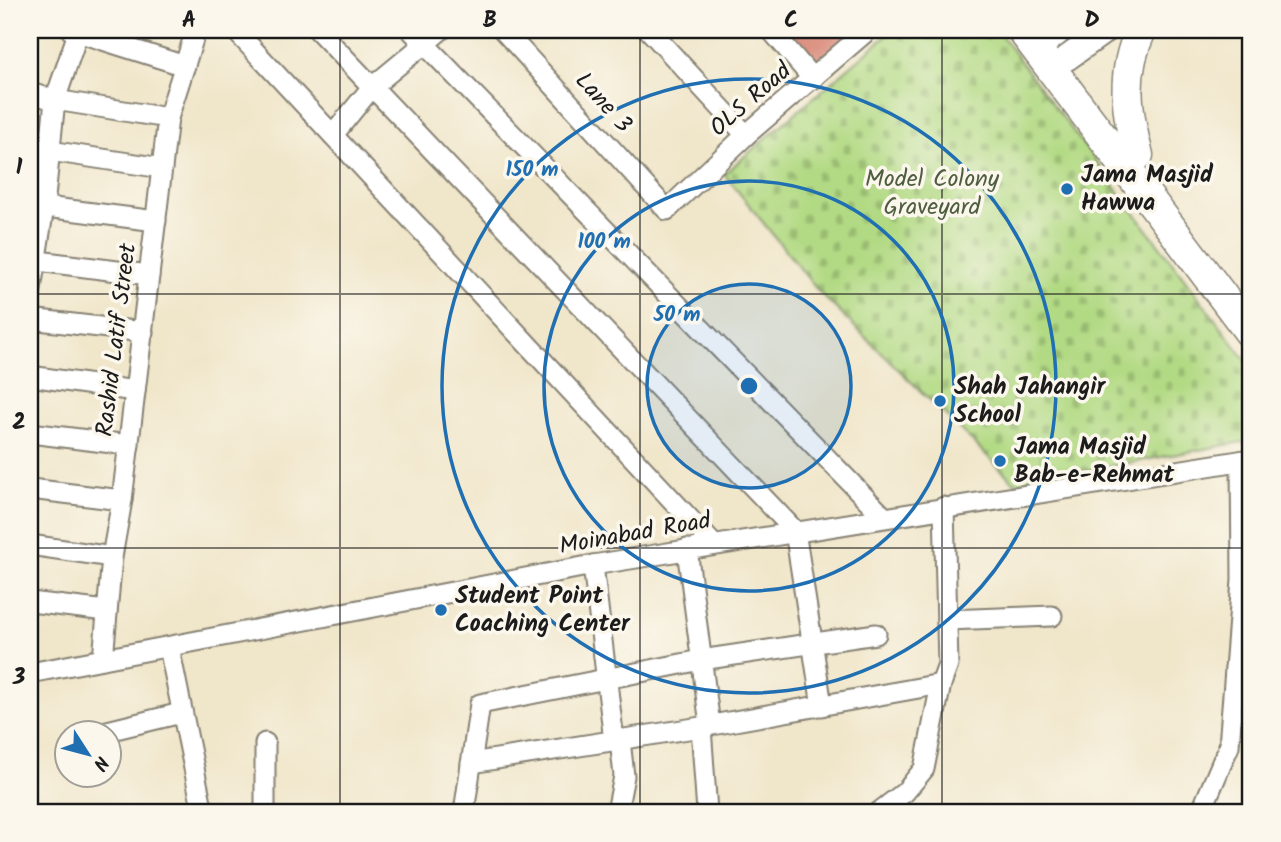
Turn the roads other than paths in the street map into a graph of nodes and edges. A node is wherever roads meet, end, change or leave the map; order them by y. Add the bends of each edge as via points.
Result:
1 (76, 30) edge
2 (196, 30) edge
3 (235, 30) edge
4 (318, 30) edge
5 (441, 30) edge
6 (649, 30) edge
7 (771, 30) edge
8 (868, 30) edge
9 (1106, 30) edge
10 (1141, 30) edge
11 (506, 31) edge
12 (418, 37) edge
13 (1048, 39) edge
14 (185, 66) junction
15 (813, 79) junction
16 (372, 87) junction
17 (30, 93) edge
18 (55, 100) junction
19 (168, 118) junction
20 (333, 135) junction
21 (746, 135) junction
22 (30, 148) edge
23 (50, 150) junction
24 (1138, 155) junction
25 (162, 168) junction
26 (37, 206) edge
27 (667, 210) joint
28 (156, 221) junction
29 (33, 260) edge
30 (149, 275) junction
31 (30, 296) edge
32 (1251, 310) edge
33 (30, 319) edge
34 (143, 332) junction
35 (1251, 334) edge
36 (30, 376) edge
37 (135, 391) junction
38 (30, 433) edge
39 (129, 445) junction
40 (1246, 460) edge
41 (30, 489) edge
42 (122, 500) junction
43 (944, 507) junction
44 (884, 517) junction
45 (795, 531) junction
46 (30, 545) edge
47 (715, 545) junction
48 (687, 549) junction
49 (112, 557) junction
50 (593, 565) junction
51 (1247, 586) edge
52 (30, 602) edge
53 (107, 611) junction
54 (1052, 616) dead end
55 (947, 620) junction
56 (876, 634) dead end
57 (812, 643) junction
58 (169, 647) junction
59 (103, 660) junction
60 (701, 660) junction
61 (1235, 668) junction
62 (30, 673) edge
63 (606, 679) junction
64 (942, 684) junction
65 (1251, 689) edge
66 (822, 706) junction
67 (181, 713) junction
68 (706, 726) junction
69 (122, 727) edge
70 (617, 740) junction
71 (265, 743) dead end
72 (471, 763) junction
73 (203, 812) edge
74 (265, 812) edge
75 (464, 812) edge
76 (617, 812) edge
77 (707, 812) edge
78 (878, 812) edge
79 (1201, 812) edge

1 - 14 street
1 - 18 street
2 - 14 street, Rashid Latif Street
3 - 20 street
4 - 16 street
5 - 12 street
6 - 21 street
7 - 15 street
8 - 15 street, OLS Road
9 - 13 main road
10 - 24 highway via 1126,84
11 - 27 street, Lane 3
12 - 16 street
12 - 44 street
13 - 24 highway
13 - 35 highway
14 - 19 street, Rashid Latif Street
15 - 21 street, OLS Road
16 - 20 street
16 - 45 street
17 - 18 street
18 - 19 street
18 - 23 street
19 - 25 street, Rashid Latif Street
20 - 47 street
21 - 27 street, OLS Road
22 - 23 street
23 - 25 street
23 - 26 street
24 - 32 highway
25 - 28 street, Rashid Latif Street
26 - 28 street
26 - 29 street
28 - 30 street, Rashid Latif Street
29 - 30 street
29 - 31 street
30 - 34 street, Rashid Latif Street
33 - 34 street
34 - 37 street, Rashid Latif Street
36 - 37 street
37 - 39 street, Rashid Latif Street
38 - 39 street
39 - 42 street, Rashid Latif Street
40 - 43 street, Moinabad Road
40 - 51 street
41 - 42 street
42 - 49 street, Rashid Latif Street
43 - 44 street, Moinabad Road
43 - 55 street
44 - 45 street, Moinabad Road
45 - 47 street, Moinabad Road
45 - 57 street
46 - 49 street
47 - 48 street, Moinabad Road
48 - 50 street, Moinabad Road
48 - 60 street
49 - 53 street, Rashid Latif Street
50 - 58 street, Moinabad Road
50 - 63 street
51 - 61 street
52 - 53 street
53 - 59 street, Rashid Latif Street
54 - 55 street
55 - 64 street via 948,665
56 - 57 street
57 - 60 street
57 - 66 street
58 - 59 street, Moinabad Road
58 - 67 street
59 - 62 street, Moinabad Road
60 - 63 street
60 - 68 street
61 - 65 street
61 - 79 street via 1229,746
63 - 70 street
63 - 72 street via 480,704
64 - 66 street
64 - 78 street via 924,769 905,792
66 - 68 street
67 - 69 street
67 - 73 street
68 - 70 street
68 - 77 street
70 - 72 street
70 - 76 street via 624,776
71 - 74 street
72 - 75 street

